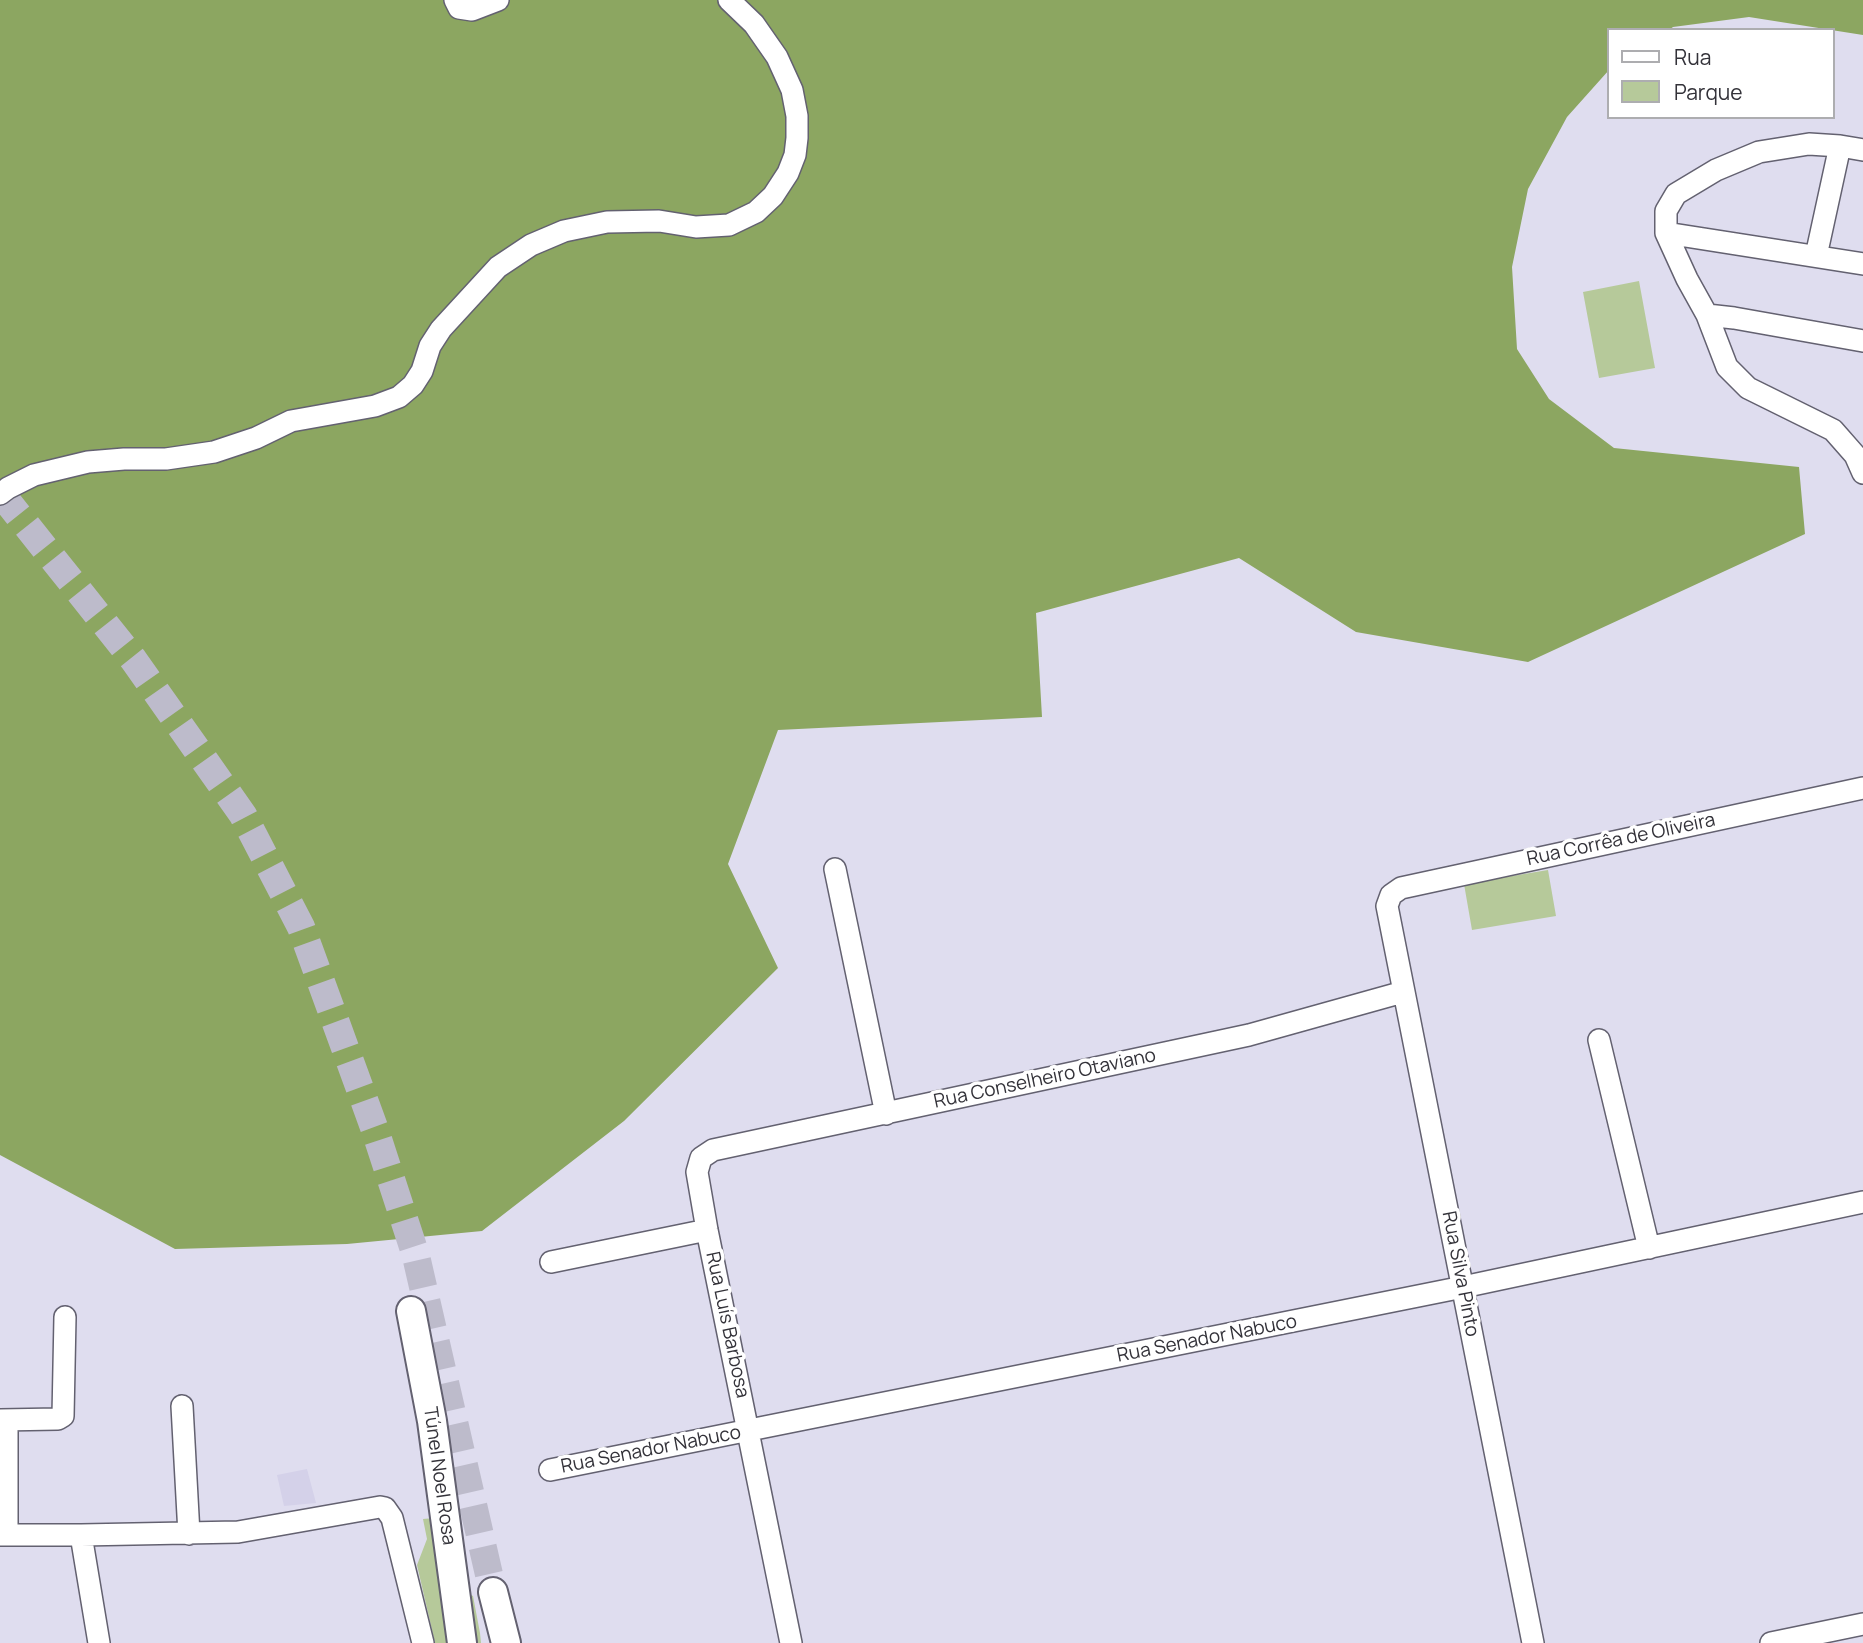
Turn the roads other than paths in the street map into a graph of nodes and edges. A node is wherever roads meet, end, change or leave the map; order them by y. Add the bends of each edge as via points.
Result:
1 (455, 0) edge
2 (498, 0) edge
3 (729, 0) edge
4 (1840, 146) junction
5 (1863, 150) edge
6 (1666, 233) junction
7 (1816, 256) junction
8 (1863, 264) edge
9 (1707, 315) junction
10 (1863, 341) edge
11 (1863, 473) edge
12 (0, 494) edge
13 (1863, 788) edge
14 (835, 869) dead end
15 (1387, 905) joint
16 (1403, 992) junction
17 (1599, 1041) dead end
18 (886, 1114) junction
19 (698, 1172) joint
20 (1863, 1202) edge
21 (707, 1230) junction
22 (1649, 1248) junction
23 (551, 1262) dead end
24 (1463, 1287) junction
25 (411, 1311) dead end
26 (65, 1317) dead end
27 (182, 1406) dead end
28 (4, 1420) edge
29 (748, 1431) junction
30 (550, 1470) dead end
31 (189, 1534) junction
32 (3, 1535) edge
33 (81, 1535) junction
34 (493, 1592) tunnel mouth
35 (1863, 1625) edge
36 (99, 1643) edge
37 (423, 1643) edge
38 (462, 1643) edge
39 (506, 1643) edge
40 (791, 1643) edge
41 (1533, 1643) edge
42 (1771, 1643) edge

1 - 2 street via 459,8 472,10
3 - 12 street via 778,57 797,116 795,155 788,173 756,212 729,225 607,222 564,231 531,245 498,267 441,329 422,371 399,397 375,406 291,421 214,452 88,462 34,475
4 - 5 street
4 - 6 street via 1809,144 1759,152 1716,170 1676,194 1666,211
4 - 7 street
6 - 7 street
6 - 9 street
7 - 8 street
9 - 10 street
9 - 11 street via 1727,367 1748,388 1833,430
13 - 15 street, Rua Corrêa de Oliveira via 1401,888
14 - 18 street
15 - 16 street, Rua Silva Pinto
16 - 18 street, Rua Conselheiro Otaviano via 1249,1035
16 - 24 street, Rua Silva Pinto
17 - 22 street
18 - 19 street, Rua Conselheiro Otaviano via 713,1150 702,1158
19 - 21 street, Rua Luís Barbosa
20 - 22 street, Rua Senador Nabuco
21 - 23 street
21 - 29 street, Rua Luís Barbosa
22 - 24 street, Rua Senador Nabuco
24 - 29 street, Rua Senador Nabuco
24 - 41 street, Rua Silva Pinto
25 - 38 main road, Túnel Noel Rosa via 432,1421
26 - 28 street via 64,1416
27 - 31 street
28 - 32 street
29 - 30 street, Rua Senador Nabuco
29 - 40 street, Rua Luís Barbosa
31 - 33 street
31 - 37 street via 238,1532 380,1507 388,1510
32 - 33 street
33 - 36 street
34 - 39 main road
35 - 42 street

